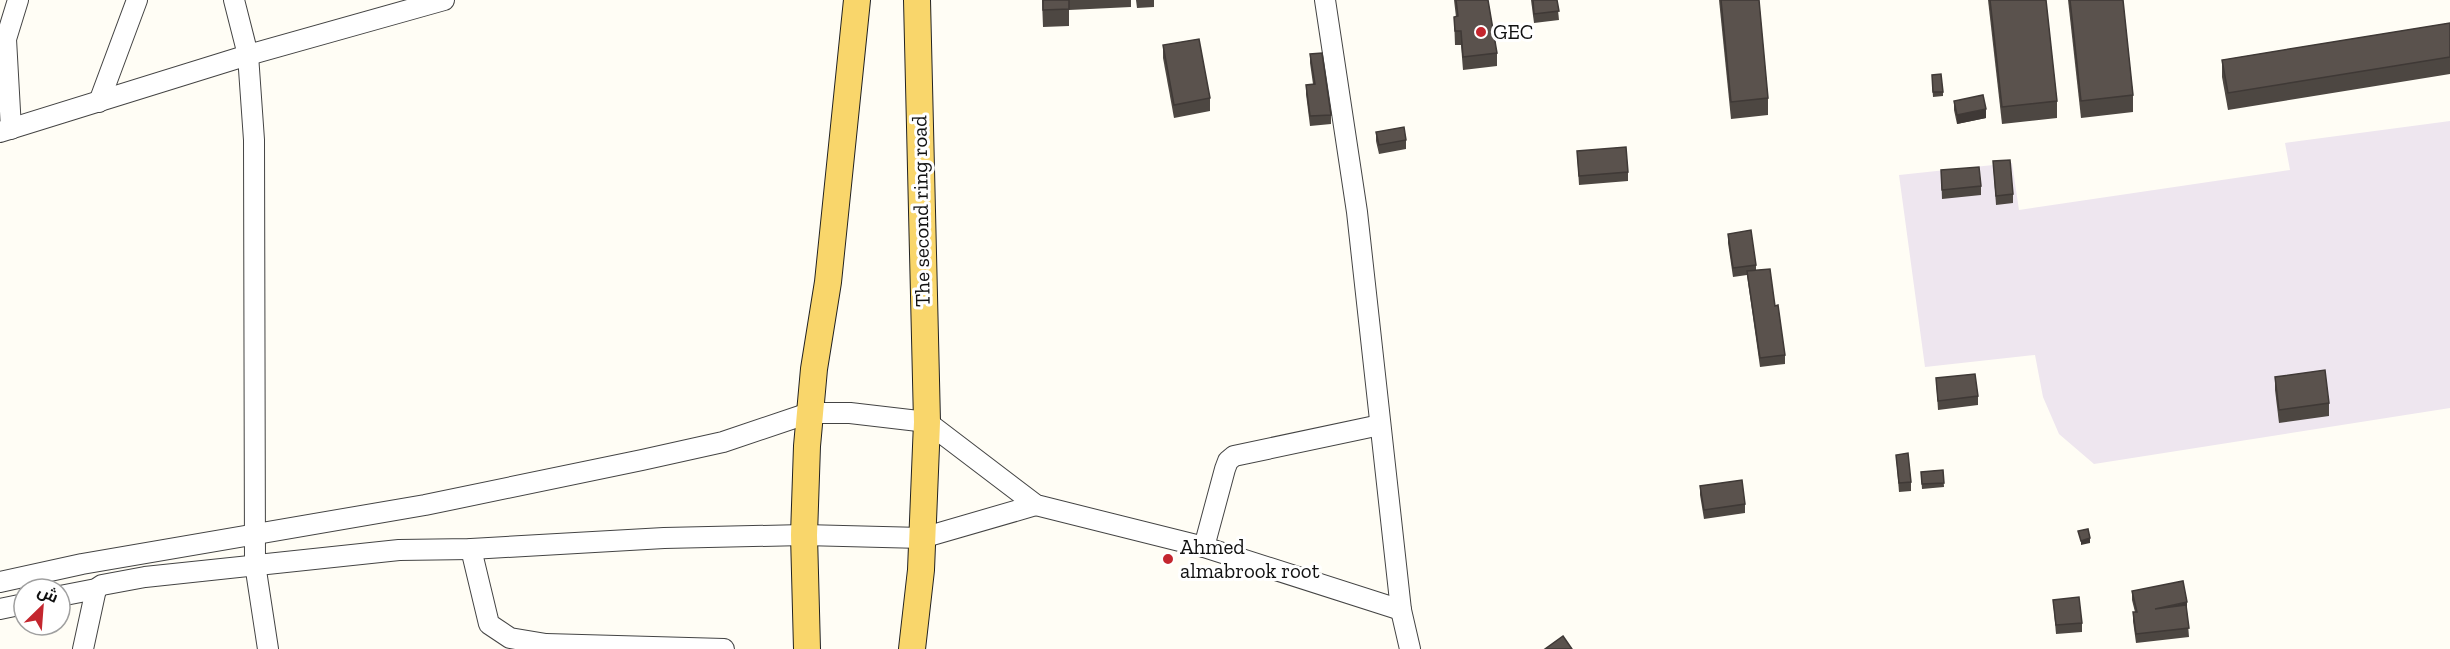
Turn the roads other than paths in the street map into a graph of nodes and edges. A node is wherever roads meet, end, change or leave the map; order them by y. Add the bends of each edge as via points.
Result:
1 (18, 0) edge
2 (137, 0) edge
3 (234, 0) edge
4 (444, 0) edge
5 (856, 0) edge
6 (917, 0) edge
7 (1325, 0) edge
8 (248, 55) junction
9 (99, 102) junction
10 (5, 130) edge
11 (809, 413) junction
12 (927, 422) junction
13 (1380, 425) junction
14 (1036, 505) junction
15 (804, 535) junction
16 (256, 536) junction
17 (922, 538) junction
18 (1204, 547) junction
19 (471, 549) junction
20 (255, 564) junction
21 (0, 582) edge
22 (96, 589) junction
23 (72, 594) edge
24 (1401, 610) junction
25 (687, 648) edge
26 (83, 649) edge
27 (268, 649) edge
28 (724, 649) edge
29 (807, 649) edge
30 (912, 649) edge
31 (1410, 649) edge

1 - 10 street via 6,39
2 - 9 street
3 - 8 street
4 - 8 street
5 - 11 main road via 828,282
6 - 12 main road, The second ring road
7 - 13 street via 1357,212
8 - 9 street
8 - 16 street via 254,140
9 - 10 street
11 - 12 street via 873,414
11 - 15 main road
11 - 16 street via 723,442
12 - 14 street
12 - 17 main road, The second ring road
13 - 18 street via 1234,456 1225,469
13 - 24 street
14 - 17 street
14 - 18 street
15 - 17 street
15 - 19 street
15 - 29 main road
16 - 20 street
16 - 21 street via 82,564
17 - 30 main road
18 - 24 street
19 - 20 street via 399,550
19 - 25 street via 489,624 510,638 546,644
20 - 22 street via 145,577
20 - 27 street
22 - 23 street
22 - 26 street
24 - 31 street
25 - 28 street

